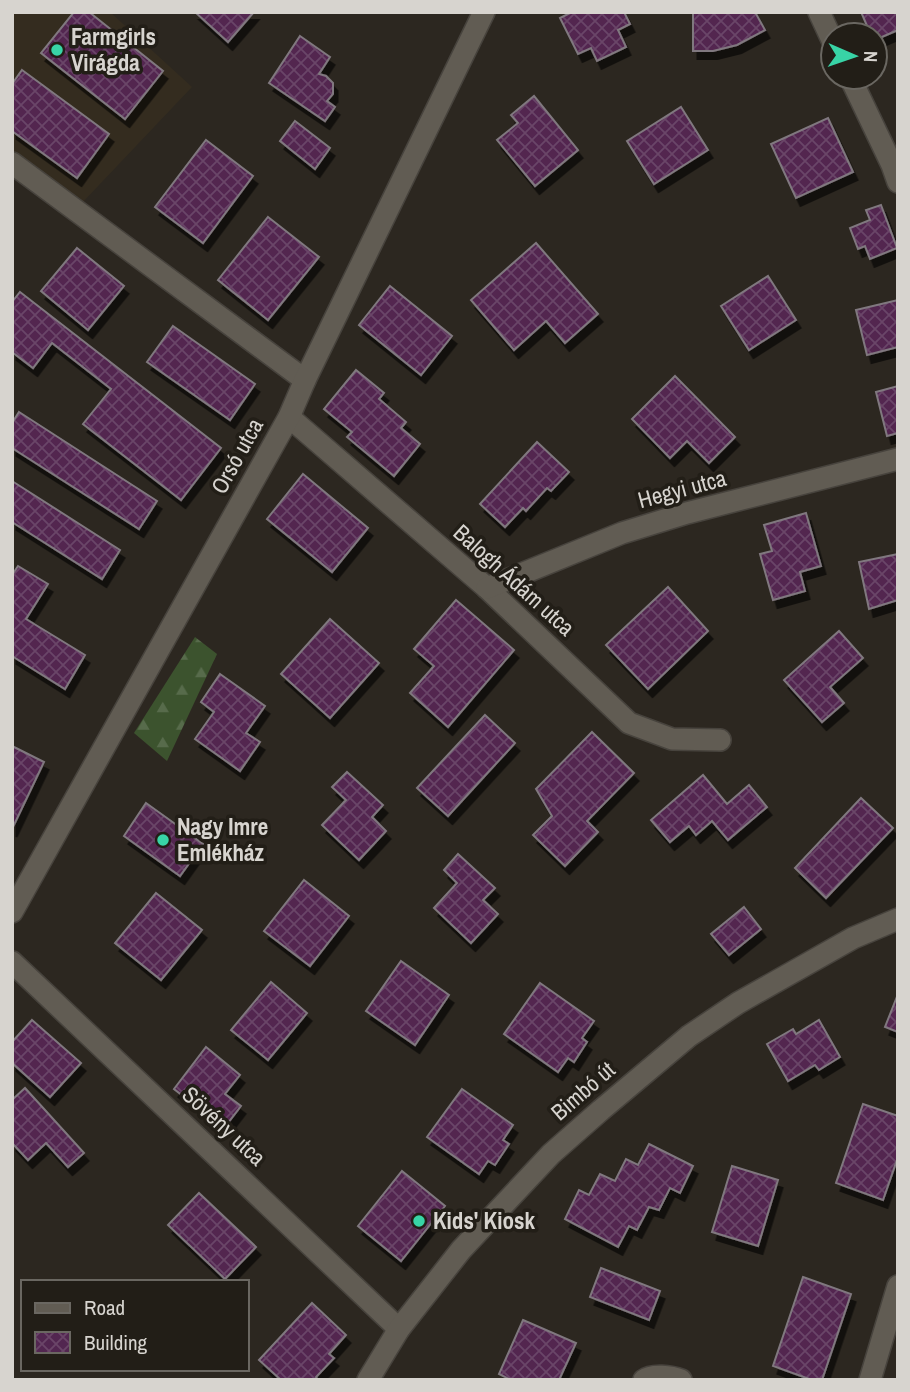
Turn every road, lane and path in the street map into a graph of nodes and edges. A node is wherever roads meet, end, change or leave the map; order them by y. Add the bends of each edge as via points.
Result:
1 (484, 12) edge
2 (857, 91) edge
3 (12, 163) edge
4 (898, 182) edge
5 (305, 380) junction
6 (289, 417) junction
7 (898, 459) edge
8 (487, 588) junction
9 (720, 740) dead end
10 (12, 912) edge
11 (898, 919) edge
12 (12, 962) edge
13 (898, 1286) edge
14 (399, 1329) junction
15 (368, 1380) edge
16 (644, 1380) edge
17 (681, 1380) edge
18 (870, 1380) edge

1 - 5 street, Orsó utca
2 - 4 street
3 - 5 street
5 - 6 street, Orsó utca
6 - 8 street, Balogh Ádám utca
6 - 10 street, Orsó utca
7 - 8 street, Hegyi utca via 622,533
8 - 9 street, Balogh Ádám utca via 629,723 672,738
11 - 14 street, Bimbó út via 853,938 689,1036 551,1153 461,1250
12 - 14 street, Sövény utca
13 - 18 street
14 - 15 street, Bimbó út
16 - 17 street

